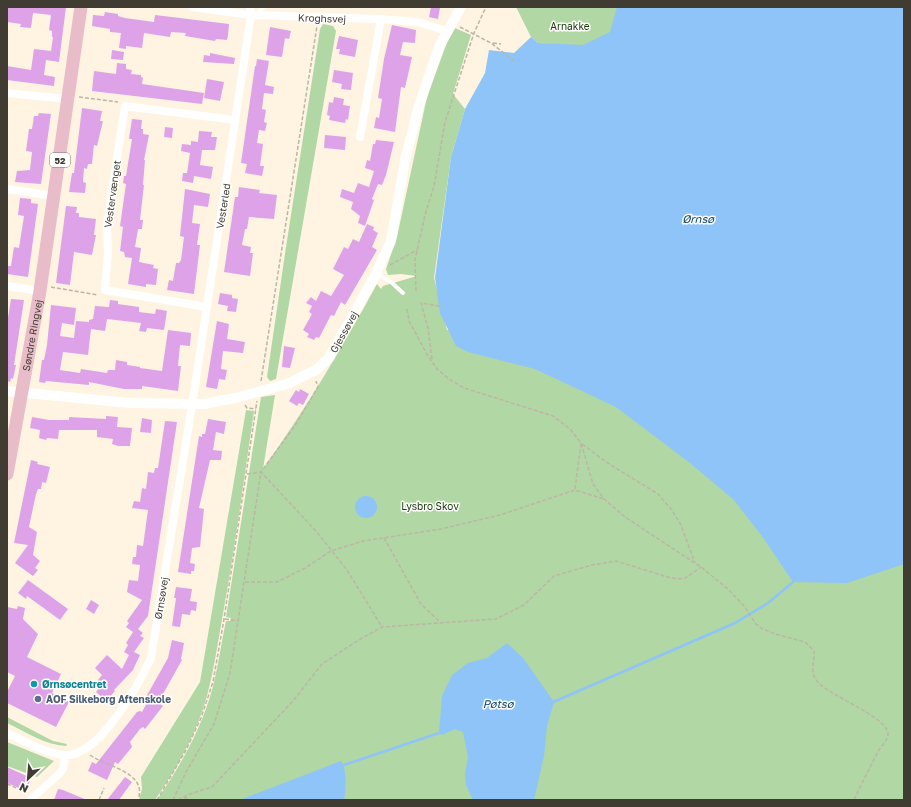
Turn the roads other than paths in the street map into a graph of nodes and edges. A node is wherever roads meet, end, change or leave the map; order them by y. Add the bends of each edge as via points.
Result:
1 (81, 7) edge
2 (192, 7) edge
3 (264, 7) edge
4 (461, 7) edge
5 (253, 12) edge
6 (381, 19) junction
7 (448, 27) junction
8 (7, 93) edge
9 (68, 99) junction
10 (236, 120) junction
11 (360, 136) dead end
12 (7, 189) edge
13 (54, 196) junction
14 (376, 274) junction
15 (7, 286) edge
16 (40, 291) junction
17 (403, 293) dead end
18 (207, 307) junction
19 (7, 391) edge
20 (22, 393) junction
21 (192, 405) junction
22 (7, 474) edge
23 (7, 733) edge
24 (66, 756) junction
25 (32, 798) edge

1 - 9 main road, Søndre Ringvej / 52
2 - 5 street, Kroghsvej
3 - 5 lane
4 - 7 street, Gjessøvej
5 - 6 street, Kroghsvej
5 - 10 street, Vesterled
6 - 7 street, Kroghsvej
6 - 11 street
7 - 14 street, Gjessøvej via 417,113 405,160 393,235
8 - 9 street
9 - 13 main road, Søndre Ringvej / 52
10 - 18 street, Vesterled
10 - 18 street, Vestervænget via 125,106 107,224 105,290
12 - 13 street
13 - 16 main road, Søndre Ringvej / 52
14 - 17 lane via 391,282
14 - 21 street, Gjessøvej via 329,358 316,370 287,384 216,403
15 - 16 street
16 - 20 main road, Søndre Ringvej / 52
18 - 21 street, Vesterled
19 - 20 street, Gjessøvej
20 - 21 street, Gjessøvej via 129,404
20 - 22 main road, Søndre Ringvej / 52
21 - 24 street, Ørnsøvej via 151,658 142,679 95,742
23 - 24 street via 45,751
24 - 25 street via 63,769

